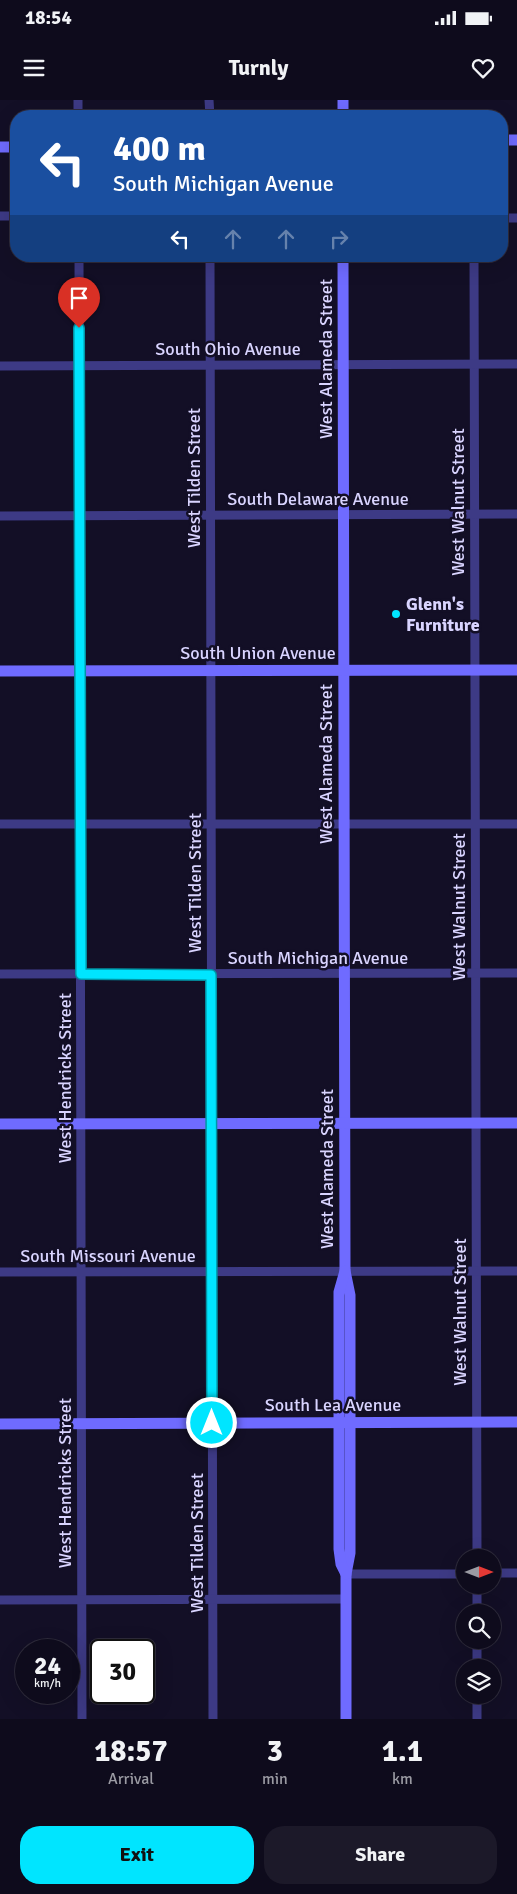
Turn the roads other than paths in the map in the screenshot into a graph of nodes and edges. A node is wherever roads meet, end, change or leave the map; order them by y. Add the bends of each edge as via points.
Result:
1 (79, 262) edge
2 (210, 262) edge
3 (343, 262) edge
4 (474, 262) edge
5 (474, 364) junction
6 (517, 364) edge
7 (210, 365) junction
8 (343, 365) junction
9 (0, 366) edge
10 (80, 366) junction
11 (474, 514) junction
12 (517, 514) edge
13 (80, 515) junction
14 (210, 515) junction
15 (343, 515) junction
16 (0, 516) edge
17 (0, 670) edge
18 (475, 670) junction
19 (517, 670) edge
20 (80, 671) junction
21 (210, 671) junction
22 (344, 671) junction
23 (0, 824) edge
24 (80, 824) junction
25 (211, 824) junction
26 (344, 824) junction
27 (475, 824) junction
28 (517, 824) edge
29 (344, 973) junction
30 (476, 973) junction
31 (517, 973) edge
32 (0, 974) edge
33 (81, 974) junction
34 (211, 975) junction
35 (476, 1123) junction
36 (517, 1123) edge
37 (0, 1124) edge
38 (81, 1124) junction
39 (212, 1124) junction
40 (345, 1124) junction
41 (517, 1270) edge
42 (212, 1271) junction
43 (345, 1271) junction
44 (476, 1271) junction
45 (0, 1272) edge
46 (81, 1272) junction
47 (476, 1422) junction
48 (517, 1422) edge
49 (82, 1423) junction
50 (212, 1423) junction
51 (345, 1423) junction
52 (0, 1424) edge
53 (477, 1549) edge
54 (346, 1574) junction
55 (456, 1574) edge
56 (501, 1574) edge
57 (517, 1574) edge
58 (82, 1599) junction
59 (213, 1599) junction
60 (346, 1599) junction
61 (0, 1600) edge
62 (477, 1704) edge
63 (82, 1719) edge
64 (213, 1719) edge
65 (346, 1719) edge
66 (477, 1719) edge

1 - 10 street, West Hendricks Street
2 - 7 street, West Tilden Street
3 - 8 street, West Alameda Street
4 - 5 street, West Walnut Street
5 - 6 street, South Ohio Avenue
5 - 8 street, South Ohio Avenue
5 - 11 street, West Walnut Street
7 - 8 street, South Ohio Avenue
7 - 10 street, South Ohio Avenue
7 - 14 street, West Tilden Street
8 - 15 street, West Alameda Street
9 - 10 street, South Ohio Avenue
10 - 13 street, West Hendricks Street
11 - 12 street, South Delaware Avenue
11 - 15 street, South Delaware Avenue
11 - 18 street, West Walnut Street
13 - 14 street, South Delaware Avenue
13 - 16 street, South Delaware Avenue
13 - 20 street, West Hendricks Street
14 - 15 street, South Delaware Avenue
14 - 21 street, West Tilden Street
15 - 22 street, West Alameda Street
17 - 20 street, South Union Avenue
18 - 19 street, South Union Avenue
18 - 22 street, South Union Avenue
18 - 27 street, West Walnut Street
20 - 21 street, South Union Avenue
20 - 24 street, West Hendricks Street
21 - 22 street, South Union Avenue
21 - 25 street, West Tilden Street
22 - 26 street, West Alameda Street
23 - 24 street
24 - 25 street
24 - 33 street, West Hendricks Street
25 - 26 street
25 - 34 street, West Tilden Street
26 - 27 street
26 - 29 street, West Alameda Street
27 - 28 street
27 - 30 street, West Walnut Street
29 - 30 street, South Michigan Avenue
29 - 34 street, South Michigan Avenue
29 - 40 street, West Alameda Street
30 - 31 street, South Michigan Avenue
30 - 35 street, West Walnut Street
32 - 33 street, South Michigan Avenue
33 - 34 street, South Michigan Avenue
33 - 38 street, West Hendricks Street
34 - 39 street, West Tilden Street
35 - 36 street
35 - 40 street
35 - 44 street, West Walnut Street
37 - 38 street
38 - 39 street
38 - 46 street, West Hendricks Street
39 - 40 street
39 - 42 street, West Tilden Street
40 - 43 street, West Alameda Street
41 - 44 street, South Missouri Avenue
42 - 43 street, South Missouri Avenue
42 - 46 street, South Missouri Avenue
42 - 50 street, West Tilden Street
43 - 44 street, South Missouri Avenue
43 - 51 street, West Alameda Street via 339,1292
44 - 47 street, West Walnut Street
45 - 46 street, South Missouri Avenue
46 - 49 street, West Hendricks Street
47 - 48 street, South Lea Avenue
47 - 51 street, South Lea Avenue
47 - 53 street, West Walnut Street
49 - 50 street, South Lea Avenue
49 - 52 street, South Lea Avenue
49 - 58 street, West Hendricks Street
50 - 51 street, South Lea Avenue
50 - 59 street, West Tilden Street
51 - 54 street, West Alameda Street via 340,1549
54 - 55 street
54 - 60 street, West Alameda Street
56 - 57 street
58 - 59 street
58 - 61 street
58 - 63 street, West Hendricks Street
59 - 60 street
59 - 64 street, West Tilden Street
60 - 65 street, West Alameda Street
62 - 66 street

